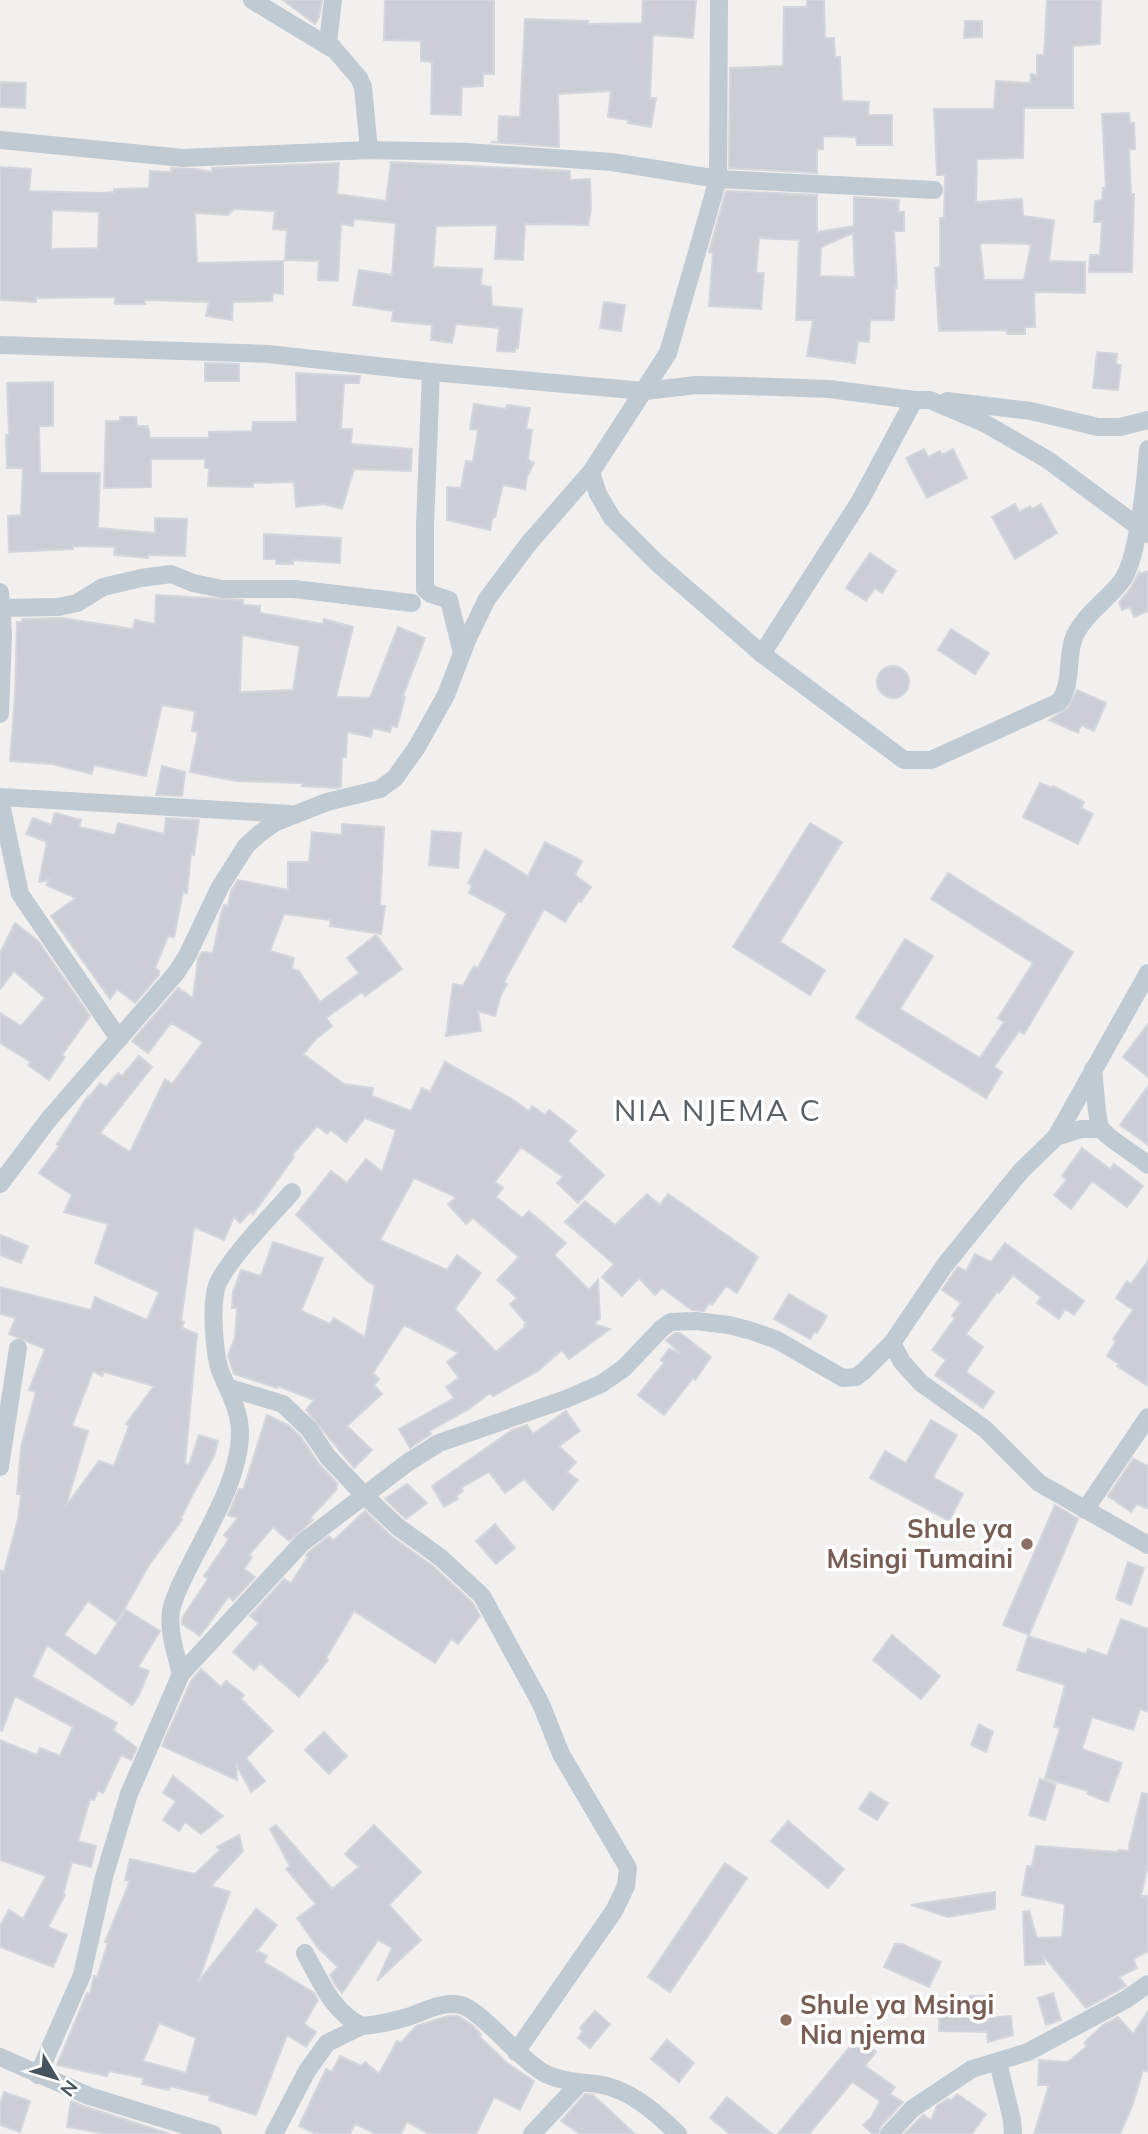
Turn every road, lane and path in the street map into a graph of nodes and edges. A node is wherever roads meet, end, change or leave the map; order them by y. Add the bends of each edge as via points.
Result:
1 (252, 0) edge
2 (332, 0) edge
3 (719, 0) edge
4 (331, 48) junction
5 (0, 140) edge
6 (369, 150) junction
7 (718, 179) junction
8 (934, 190) dead end
9 (0, 345) edge
10 (431, 372) junction
11 (645, 391) junction
12 (922, 400) junction
13 (1148, 421) edge
14 (1148, 449) edge
15 (591, 472) junction
16 (1143, 530) edge
17 (1, 600) edge
18 (412, 603) dead end
19 (462, 653) junction
20 (762, 654) junction
21 (0, 713) edge
22 (0, 798) edge
23 (294, 814) junction
24 (1148, 973) edge
25 (119, 1039) junction
26 (1093, 1069) junction
27 (1101, 1129) junction
28 (1056, 1136) junction
29 (1148, 1165) edge
30 (0, 1184) edge
31 (292, 1192) dead end
32 (892, 1343) junction
33 (18, 1348) dead end
34 (229, 1388) junction
35 (1148, 1417) edge
36 (0, 1467) edge
37 (365, 1496) junction
38 (1085, 1510) junction
39 (1148, 1545) edge
40 (181, 1674) junction
41 (305, 1953) dead end
42 (1148, 1984) edge
43 (362, 2026) junction
44 (516, 2052) junction
45 (0, 2057) edge
46 (998, 2062) junction
47 (38, 2075) junction
48 (580, 2082) junction
49 (213, 2134) edge
50 (274, 2134) edge
51 (532, 2134) edge
52 (678, 2134) edge
53 (889, 2134) edge
54 (1013, 2134) edge

1 - 4 street
2 - 4 street
3 - 7 street
4 - 6 street via 359,78
5 - 6 street via 183,158
6 - 7 street via 612,162
7 - 8 street
7 - 11 street via 668,353
9 - 10 street via 268,354
10 - 11 street
10 - 19 street via 425,589 449,600
11 - 12 street via 697,385 757,386
11 - 15 street
12 - 13 street via 1031,411 1098,427
12 - 16 street via 986,424 1048,460
12 - 20 street
14 - 16 street
15 - 19 street via 487,600
15 - 20 street via 612,518
16 - 20 street via 1124,579 1091,611 1074,637 1068,683 1059,702 932,761 904,760
17 - 18 street via 58,607 77,603 103,587 171,574 222,589 294,589
17 - 21 street
19 - 23 street via 446,695 390,784
22 - 23 street
22 - 25 street via 20,894
23 - 25 street via 246,846 220,887 187,956
24 - 26 street
25 - 30 street
26 - 27 street
26 - 28 street
27 - 28 street
27 - 29 street
28 - 32 street via 1021,1171 945,1265
31 - 34 street via 217,1285 215,1338 220,1371
32 - 37 street via 856,1377 843,1378 752,1331 695,1321 671,1322 601,1384 439,1443
32 - 38 street via 921,1383 985,1429 1039,1483
33 - 36 street
34 - 37 street via 290,1409
34 - 40 street via 240,1434 232,1472 171,1610
35 - 38 street
37 - 40 street via 302,1543
37 - 44 street via 482,1596 541,1704 561,1754 628,1868 626,1886 614,1911
38 - 39 street
40 - 47 street via 129,1794 82,1975
41 - 43 street via 335,2005
42 - 46 street via 1028,2052
43 - 44 street via 443,2005 464,2006
43 - 50 street via 327,2043
44 - 48 street via 545,2074
45 - 47 street
46 - 53 street via 972,2069 950,2082 912,2109
46 - 54 street
47 - 49 street via 133,2111
48 - 51 street
48 - 52 street via 629,2095

